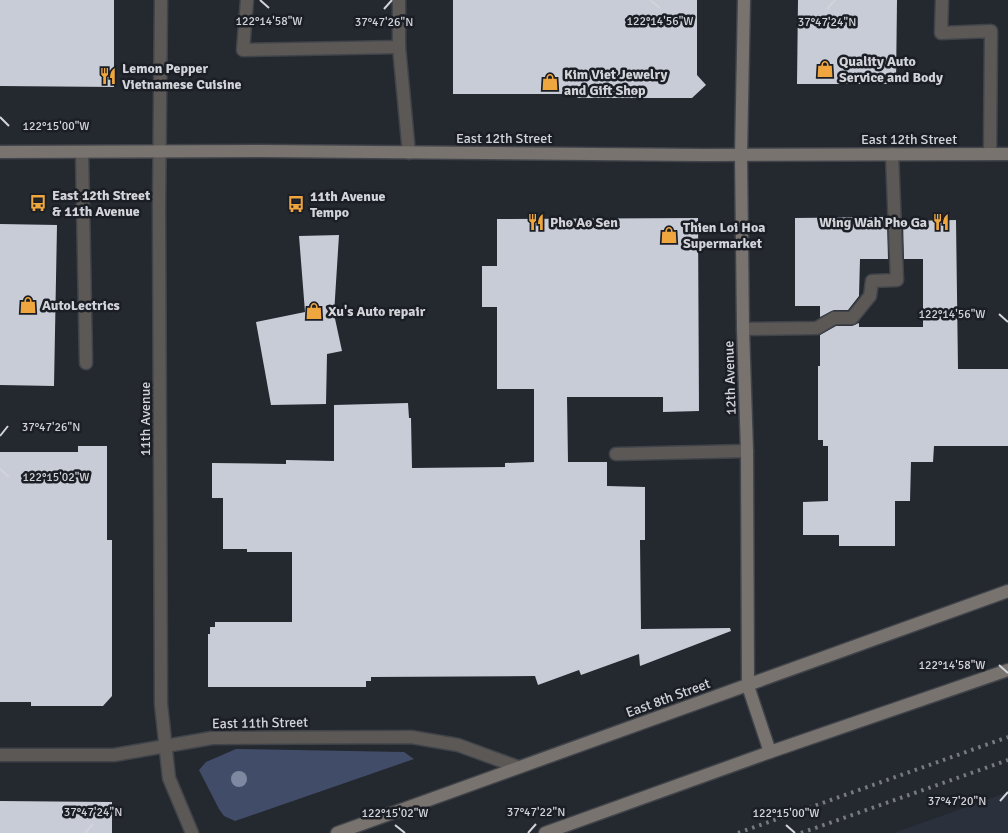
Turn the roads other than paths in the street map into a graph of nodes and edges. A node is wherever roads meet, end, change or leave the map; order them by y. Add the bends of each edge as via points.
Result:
1 (161, 0) edge
2 (247, 0) edge
3 (399, 0) edge
4 (744, 0) edge
5 (942, 0) edge
6 (399, 46) junction
7 (0, 152) edge
8 (82, 152) junction
9 (160, 152) junction
10 (409, 153) junction
11 (892, 154) junction
12 (990, 154) junction
13 (1008, 154) edge
14 (741, 155) junction
15 (744, 329) junction
16 (86, 363) dead end
17 (748, 450) junction
18 (616, 454) dead end
19 (1008, 591) edge
20 (1008, 670) edge
21 (748, 686) junction
22 (166, 746) junction
23 (770, 752) junction
24 (0, 755) edge
25 (518, 767) junction
26 (192, 833) edge
27 (337, 833) edge
28 (545, 833) edge

1 - 9 street, 11th Avenue
2 - 6 street via 243,50
3 - 6 street
4 - 14 main road, 12th Avenue
5 - 12 street via 941,33 991,31
6 - 10 street
7 - 8 main road, East 12th Street
8 - 9 main road, East 12th Street
8 - 16 street
9 - 10 main road, East 12th Street
9 - 22 street, 11th Avenue via 161,704
10 - 14 main road, East 12th Street
11 - 12 main road, East 12th Street
11 - 14 main road, East 12th Street
11 - 15 street via 897,280 872,281 870,296 852,318 834,318 817,328
12 - 13 main road, East 12th Street
14 - 15 main road, 12th Avenue
15 - 17 main road, 12th Avenue
17 - 18 street
17 - 21 main road, 12th Avenue
19 - 21 main road, East 8th Street
20 - 23 main road
21 - 23 main road, 12th Avenue
21 - 25 main road, East 8th Street
22 - 24 street, East 11th Street via 114,755
22 - 25 street, East 11th Street via 212,738 411,737 458,745
22 - 26 street, 11th Avenue via 169,778
23 - 28 main road
25 - 27 main road, East 8th Street

